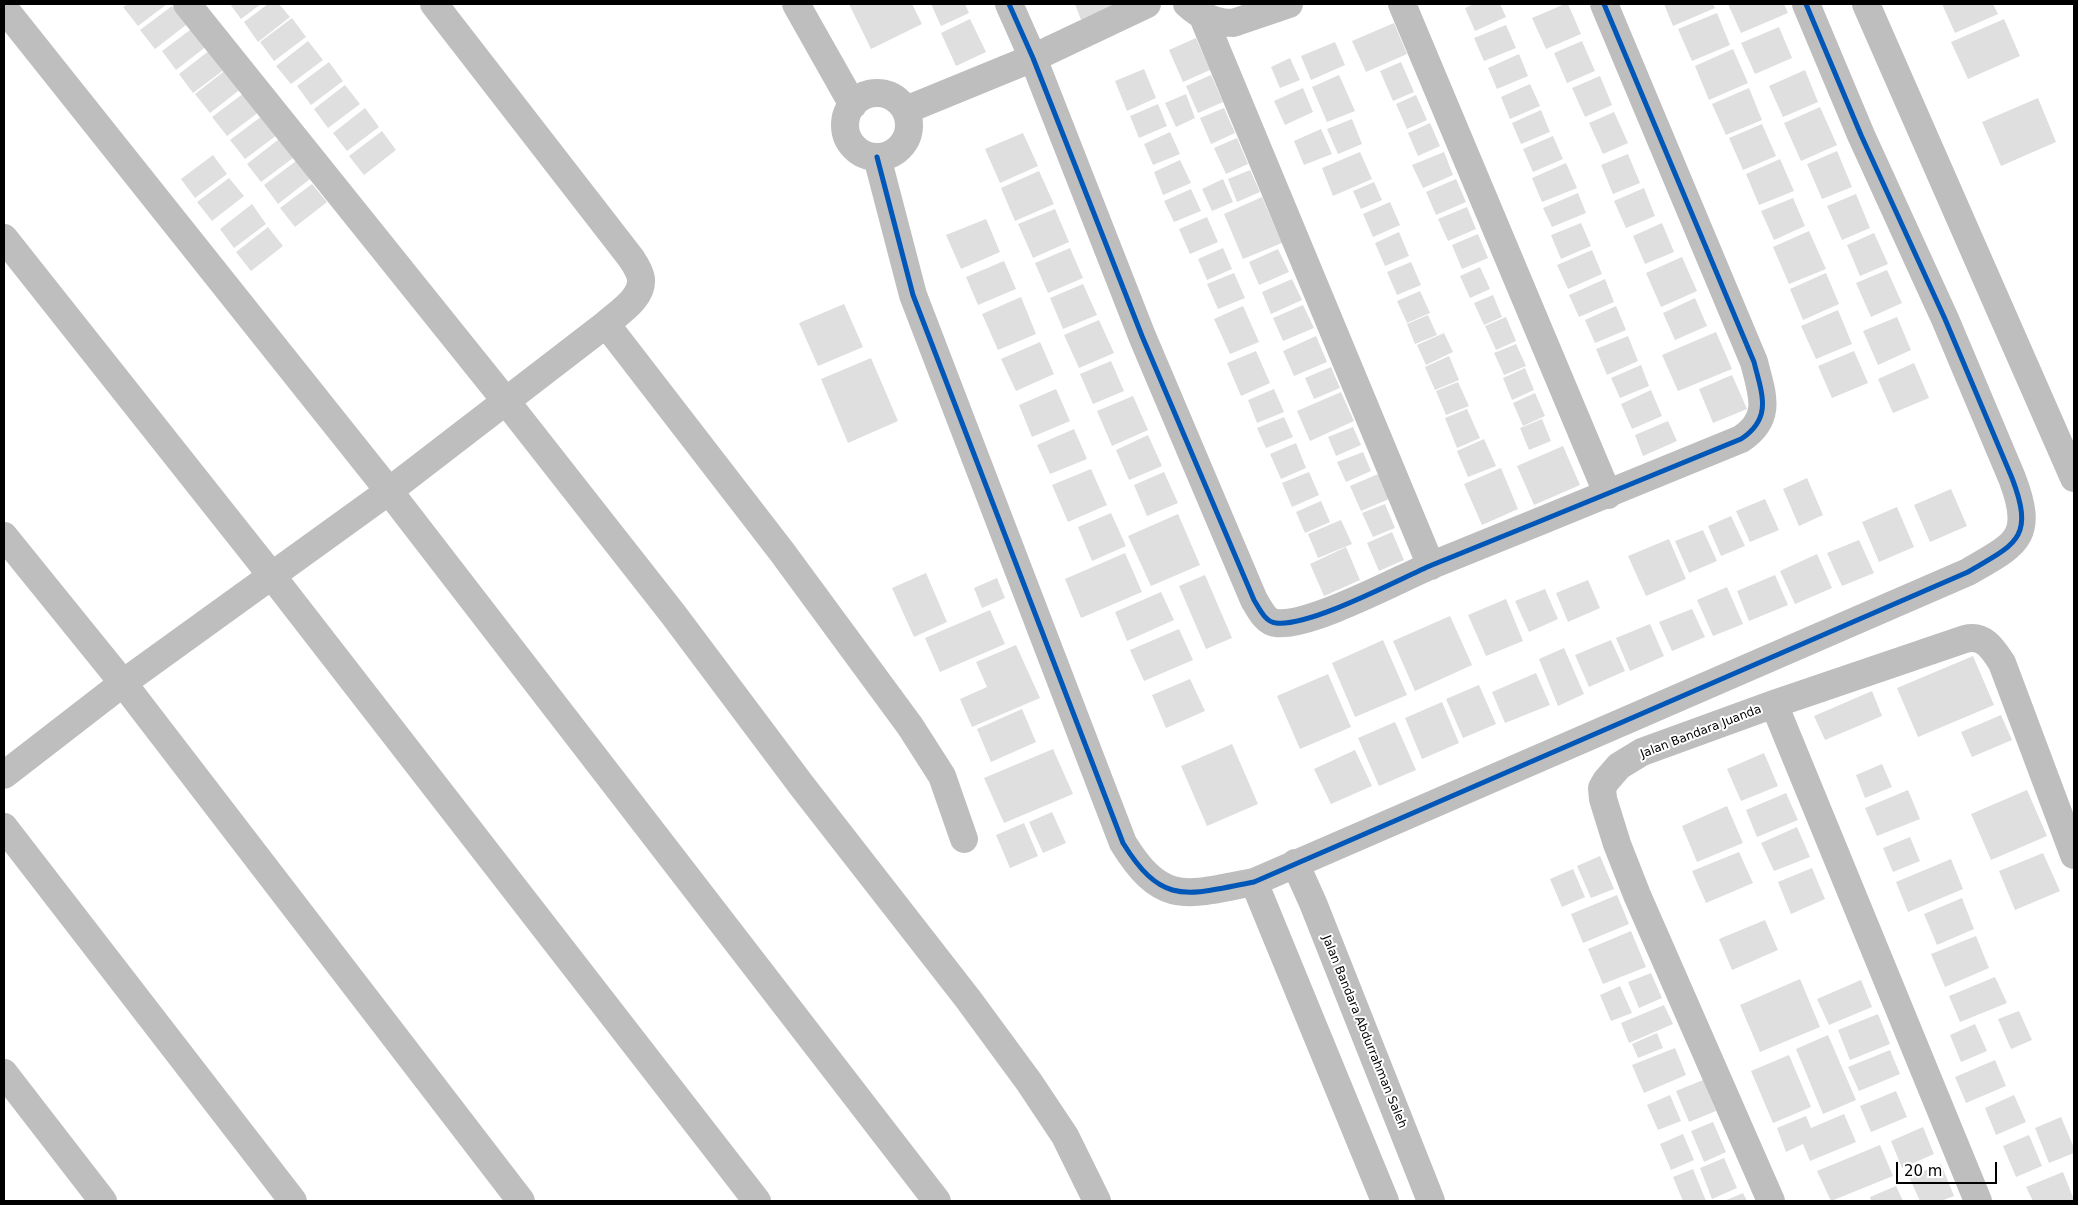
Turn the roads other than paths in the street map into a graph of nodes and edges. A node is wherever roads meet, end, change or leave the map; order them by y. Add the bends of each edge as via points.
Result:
1 (187, 4) edge
2 (434, 4) edge
3 (796, 4) edge
4 (1009, 4) edge
5 (1147, 4) edge
6 (1288, 4) edge
7 (1402, 4) edge
8 (1604, 4) edge
9 (1806, 4) edge
10 (1866, 4) edge
11 (4, 8) edge
12 (1195, 10) edge
13 (1033, 58) junction
14 (853, 105) junction
15 (906, 110) junction
16 (877, 157) junction
17 (4, 238) edge
18 (606, 324) junction
19 (505, 400) junction
20 (2074, 478) edge
21 (388, 491) junction
22 (1608, 495) junction
23 (4, 536) edge
24 (1431, 566) junction
25 (272, 576) junction
26 (123, 683) junction
27 (1774, 704) junction
28 (4, 775) edge
29 (4, 827) edge
30 (964, 839) dead end
31 (2074, 855) edge
32 (1295, 863) junction
33 (1254, 882) junction
34 (4, 1073) edge
35 (103, 1201) edge
36 (293, 1201) edge
37 (521, 1201) edge
38 (757, 1201) edge
39 (937, 1201) edge
40 (1097, 1201) edge
41 (1385, 1201) edge
42 (1431, 1201) edge
43 (1771, 1201) edge
44 (1978, 1201) edge

1 - 19 street
2 - 18 street via 639,271 640,289 635,298
3 - 14 street
4 - 13 street
5 - 13 street
6 - 12 street via 1232,23 1218,22
7 - 22 street
8 - 22 street via 1754,362 1764,400 1762,418 1741,439
9 - 32 street via 2020,498 2023,517 2018,537 2002,552 1968,572
10 - 20 street
11 - 21 street
12 - 24 street
13 - 15 street
13 - 24 street via 1142,336 1254,600 1265,617 1275,623 1322,614
14 - 15 street via 860,98 880,94 890,96
14 - 16 street via 845,124 851,143 867,155
15 - 16 street via 909,126 905,142 888,156
16 - 33 street via 913,295 1123,842 1134,860 1162,888 1197,892
17 - 25 street
18 - 19 street
18 - 30 street via 901,713 942,776
19 - 21 street
19 - 40 street via 673,614 1007,1052 1065,1136
21 - 25 street
21 - 39 street
22 - 24 street
23 - 26 street
25 - 26 street
25 - 38 street
26 - 28 street
26 - 37 street
27 - 31 street, Jalan Bandara Juanda via 1965,638 1980,638 1988,643 2002,663
27 - 43 street, Jalan Bandara Juanda via 1642,752 1620,766 1602,788 1617,844 1637,895
27 - 44 street
29 - 36 street
32 - 33 street
32 - 42 street, Jalan Bandara Abdurrahman Saleh
33 - 41 street
34 - 35 street

